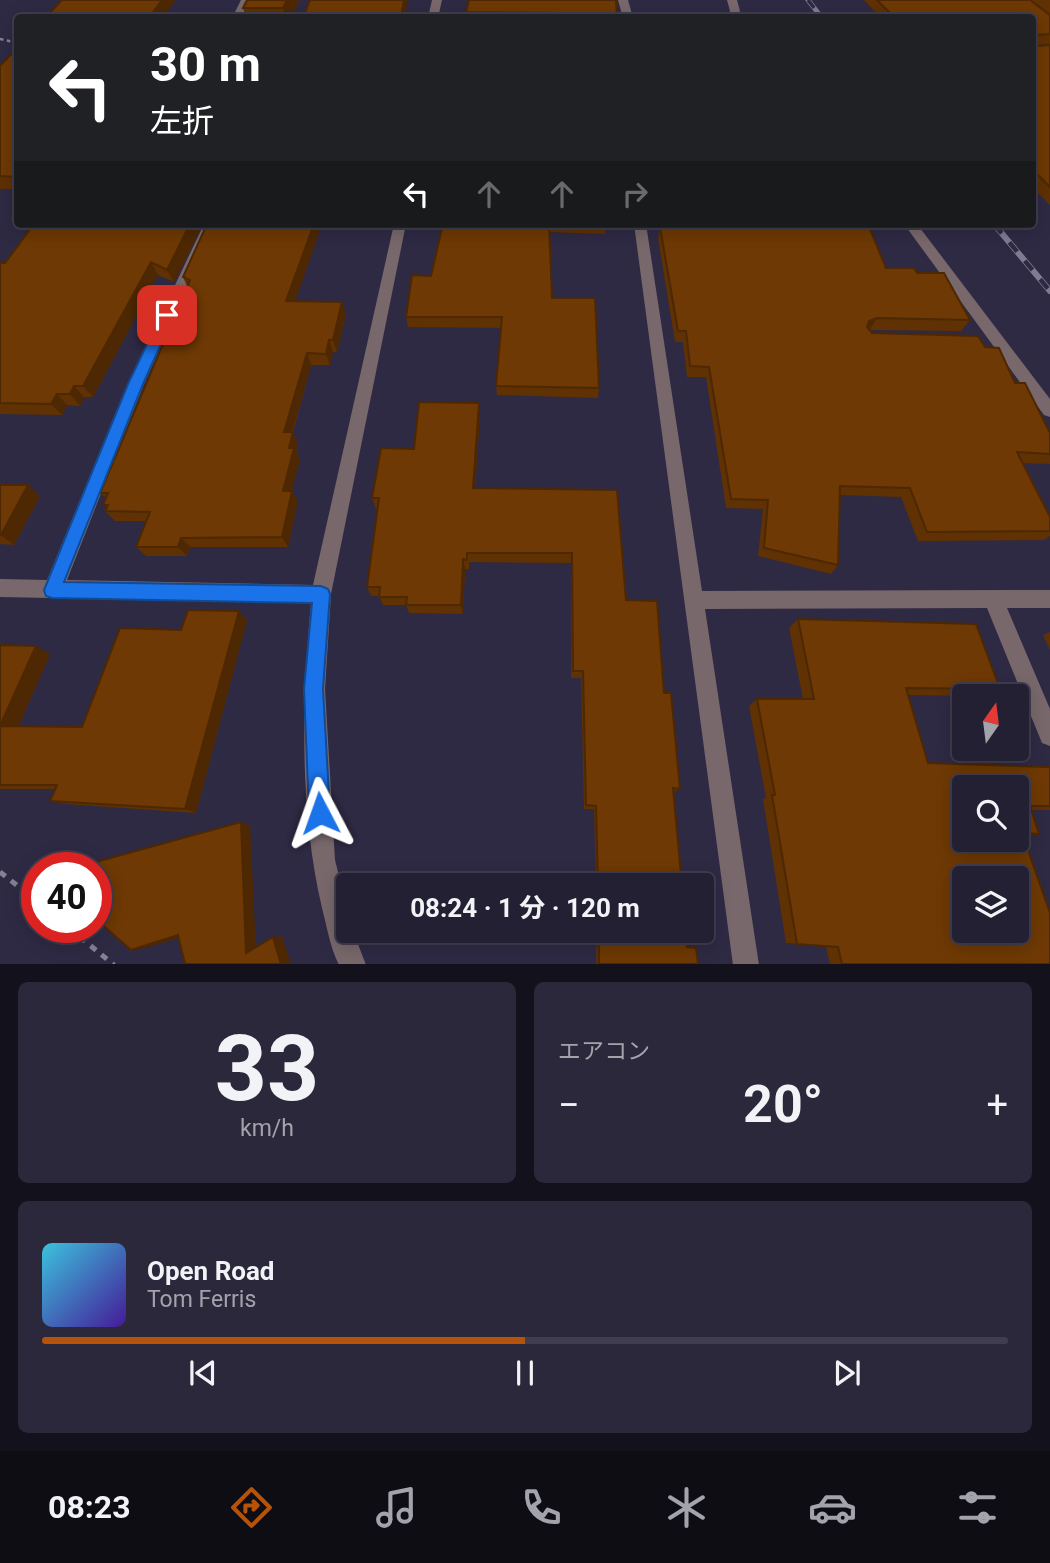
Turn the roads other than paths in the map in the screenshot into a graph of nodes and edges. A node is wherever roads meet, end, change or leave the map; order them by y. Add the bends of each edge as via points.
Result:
1 (208, 228) edge
2 (399, 228) edge
3 (641, 228) edge
4 (913, 228) edge
5 (971, 339) edge
6 (997, 340) junction
7 (1050, 411) edge
8 (0, 588) edge
9 (52, 590) junction
10 (321, 594) junction
11 (1050, 599) edge
12 (694, 600) junction
13 (994, 601) junction
14 (1050, 736) edge
15 (353, 964) edge
16 (746, 964) edge

1 - 9 street via 135,384
2 - 10 street
3 - 12 street
4 - 6 street
5 - 6 street
6 - 7 street
8 - 9 street
9 - 10 street
10 - 15 street via 314,689 323,860 345,949
11 - 13 street
12 - 13 street
12 - 16 street
13 - 14 street

